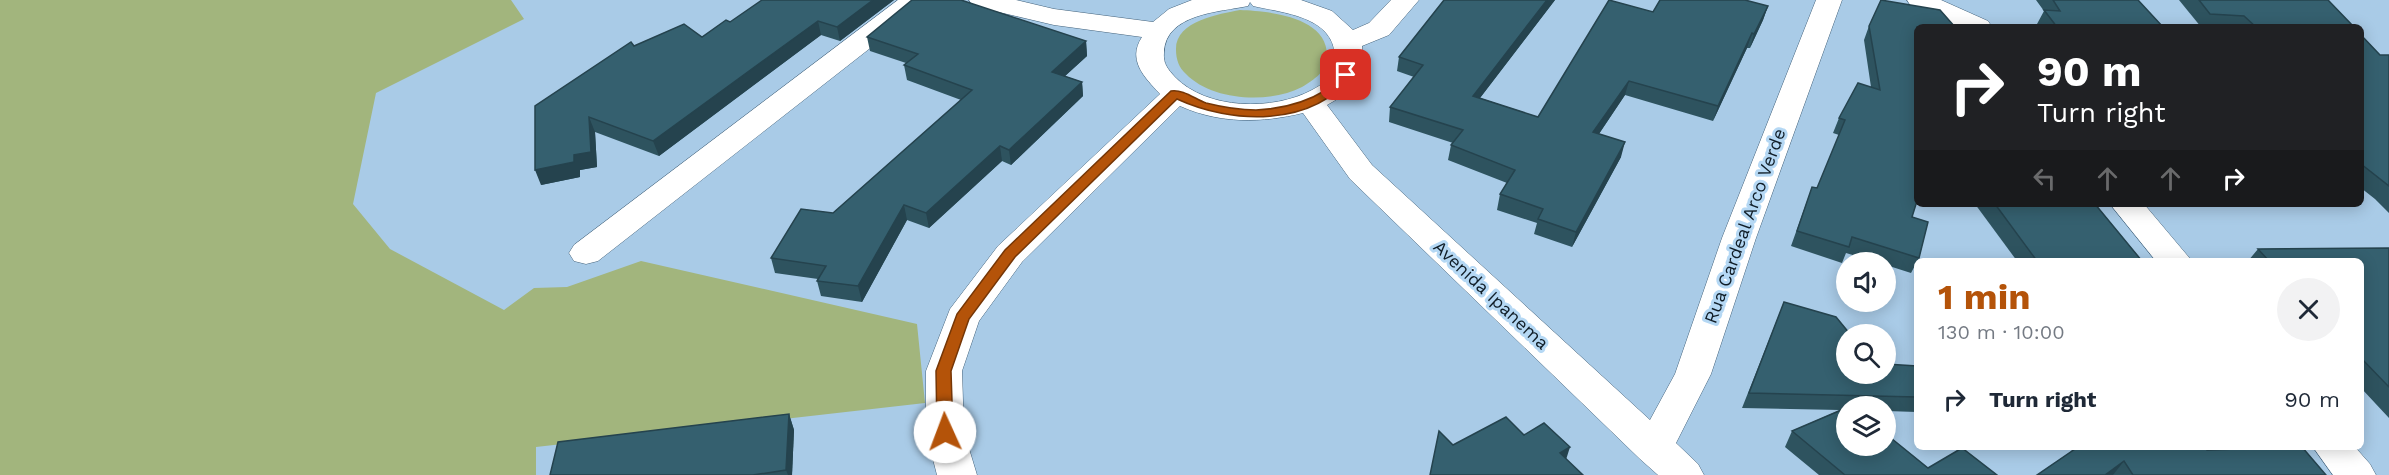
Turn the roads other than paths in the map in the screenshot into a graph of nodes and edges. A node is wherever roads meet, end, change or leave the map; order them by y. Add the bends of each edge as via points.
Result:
1 (915, 0) edge
2 (982, 0) edge
3 (1229, 0) edge
4 (1239, 0) edge
5 (1262, 0) edge
6 (1406, 0) edge
7 (1920, 0) edge
8 (1973, 0) edge
9 (1837, 2) edge
10 (1972, 24) edge
11 (1987, 24) edge
12 (1158, 31) junction
13 (1347, 42) junction
14 (1176, 94) junction
15 (1311, 103) junction
16 (2129, 207) edge
17 (586, 253) dead end
18 (2172, 258) edge
19 (1654, 448) junction
20 (2335, 450) edge
21 (957, 475) edge
22 (1684, 475) edge
23 (2356, 475) edge

1 - 17 street
2 - 12 street via 1054,17
3 - 4 street
3 - 12 street via 1187,10
5 - 13 street via 1314,13 1335,26
6 - 13 street via 1379,29
7 - 10 street
8 - 11 street
9 - 19 street, Rua Cardeal Arco Verde via 1739,238 1693,374
12 - 14 street via 1150,47 1150,63 1159,80
13 - 15 street via 1351,59 1346,75 1332,91
14 - 15 street via 1199,105 1226,111 1256,113
14 - 21 street via 1010,254 962,318 944,371 945,432
15 - 19 street, Avenida Ipanema via 1361,172
16 - 18 street
19 - 22 street, Avenida Ipanema
20 - 23 street

